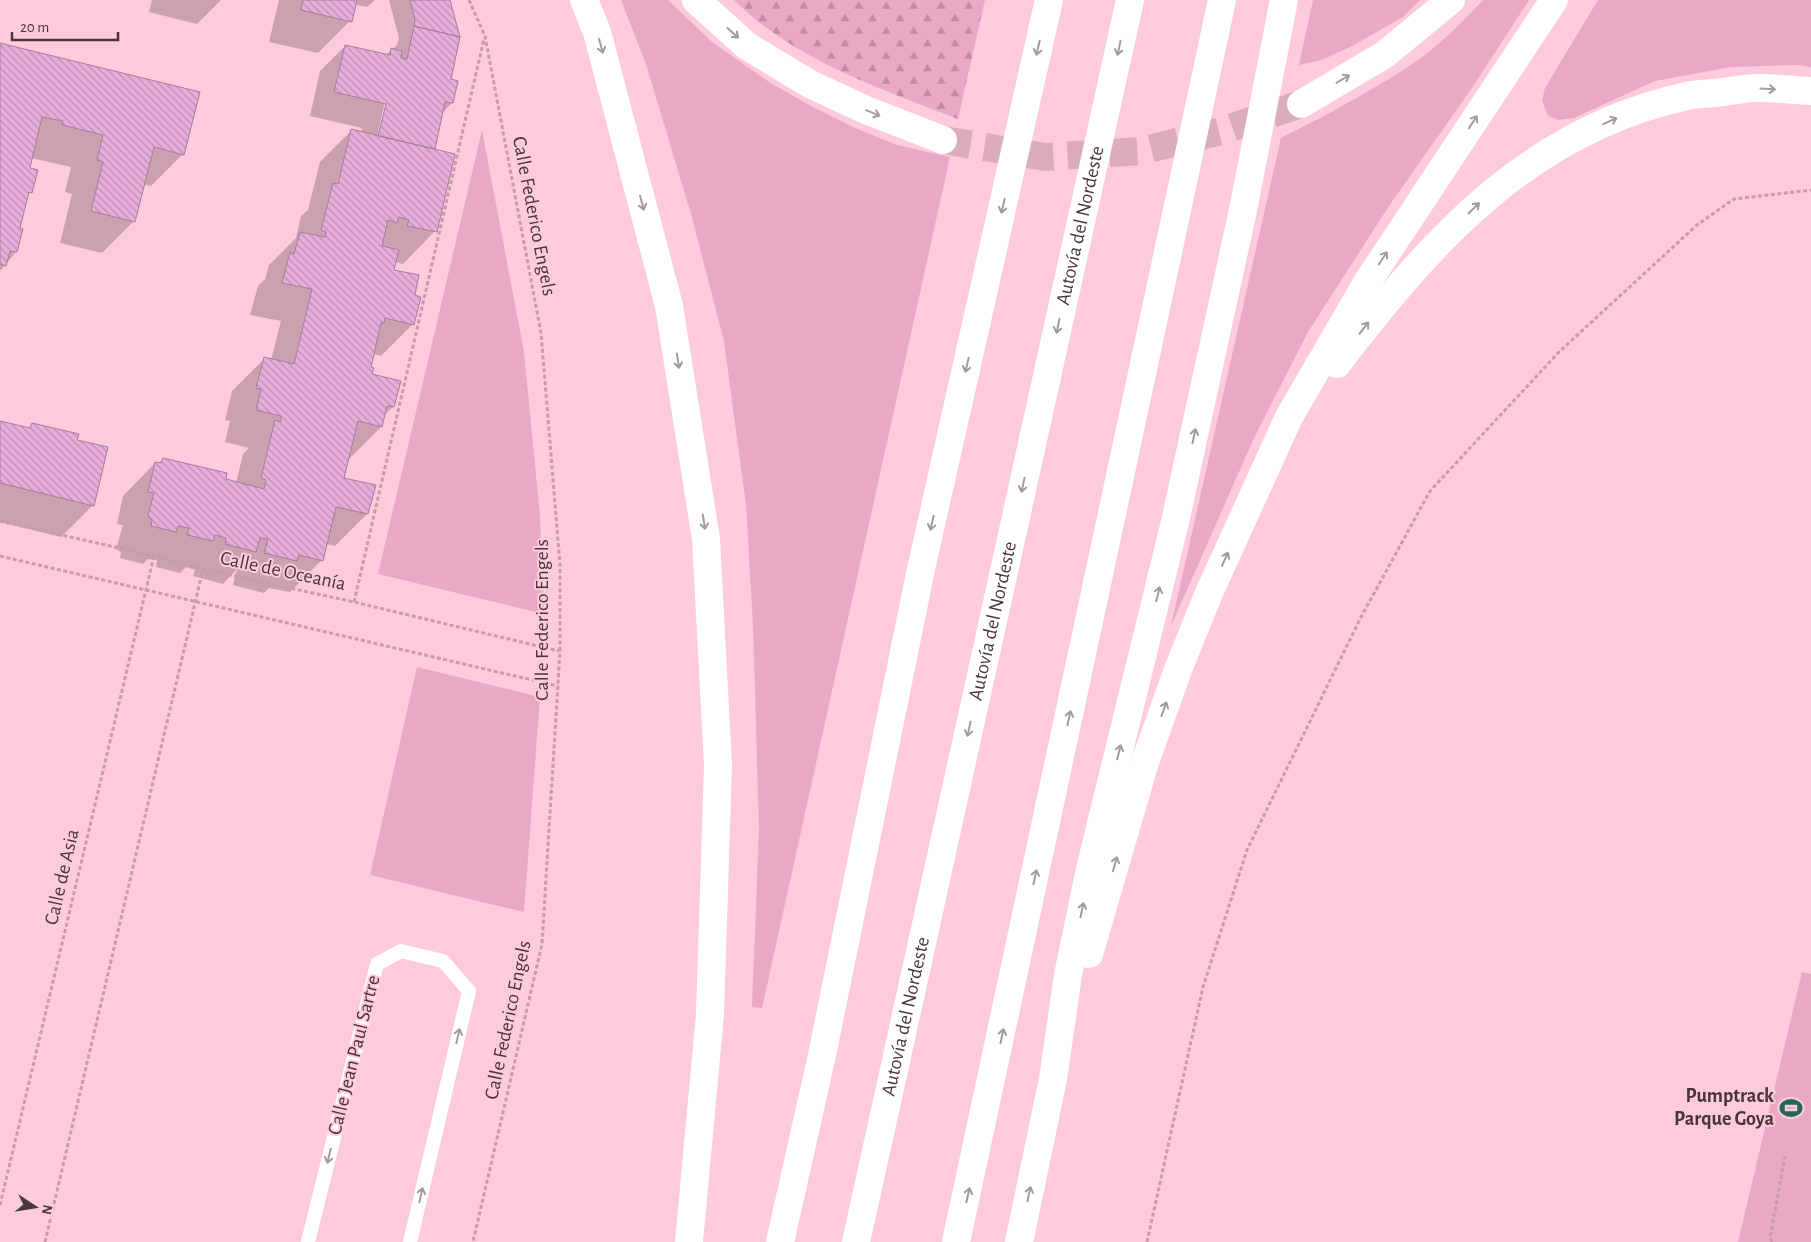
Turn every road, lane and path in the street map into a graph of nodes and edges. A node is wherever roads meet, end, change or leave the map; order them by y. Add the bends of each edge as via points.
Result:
1 (469, 0) edge
2 (584, 0) edge
3 (696, 0) edge
4 (1049, 0) edge
5 (1130, 0) edge
6 (1222, 0) edge
7 (1284, 0) edge
8 (1451, 0) edge
9 (1554, 0) edge
10 (485, 36) junction
11 (1811, 91) edge
12 (1301, 104) tunnel mouth
13 (943, 140) tunnel mouth
14 (1811, 190) edge
15 (1251, 500) junction
16 (0, 521) edge
17 (0, 556) edge
18 (154, 556) junction
19 (203, 569) junction
20 (146, 590) junction
21 (195, 602) junction
22 (354, 602) junction
23 (560, 651) junction
24 (558, 686) junction
25 (1053, 1079) junction
26 (1785, 1156) dead end
27 (0, 1204) edge
28 (46, 1242) edge
29 (308, 1242) edge
30 (410, 1242) edge
31 (473, 1242) edge
32 (689, 1242) edge
33 (780, 1242) edge
34 (856, 1242) edge
35 (956, 1242) edge
36 (1019, 1242) edge
37 (1147, 1242) edge
38 (1772, 1242) edge

1 - 10 path, Calle Federico Engels
2 -> 32 highway via 597,32 669,306 706,539 718,765 710,1014
3 -> 13 highway via 747,46 810,84
4 -> 33 highway via 921,569 822,1055
5 -> 34 highway, Autovía del Nordeste
35 -> 6 highway
25 -> 7 highway via 1068,975 1090,869 1175,522 1243,210
12 -> 8 highway via 1384,55
15 -> 9 highway via 1289,417 1368,282
10 - 22 path
10 - 23 path, Calle Federico Engels via 541,333 560,564
15 -> 11 highway via 1335,366 1381,307 1429,251 1480,202 1529,165 1575,136 1625,114 1687,96 1757,88
14 - 37 path via 1734,199 1697,225 1559,352 1430,491 1360,619 1247,850 1203,987
25 -> 15 highway via 1145,762 1205,602
16 - 18 path, Calle de Oceanía
17 - 20 path
18 - 19 path, Calle de Oceanía
18 - 20 path, Calle de Asia
19 - 21 path
19 - 22 path, Calle de Oceanía
20 - 21 path
20 - 27 path, Calle de Asia
21 - 24 path
21 - 28 path
22 - 23 path, Calle de Oceanía
23 - 24 path, Calle Federico Engels
24 - 31 path, Calle Federico Engels via 542,944
36 -> 25 highway
26 - 38 path via 1770,1238
30 -> 29 lane, Calle Jean Paul Sartre via 469,991 443,961 401,951 377,964

